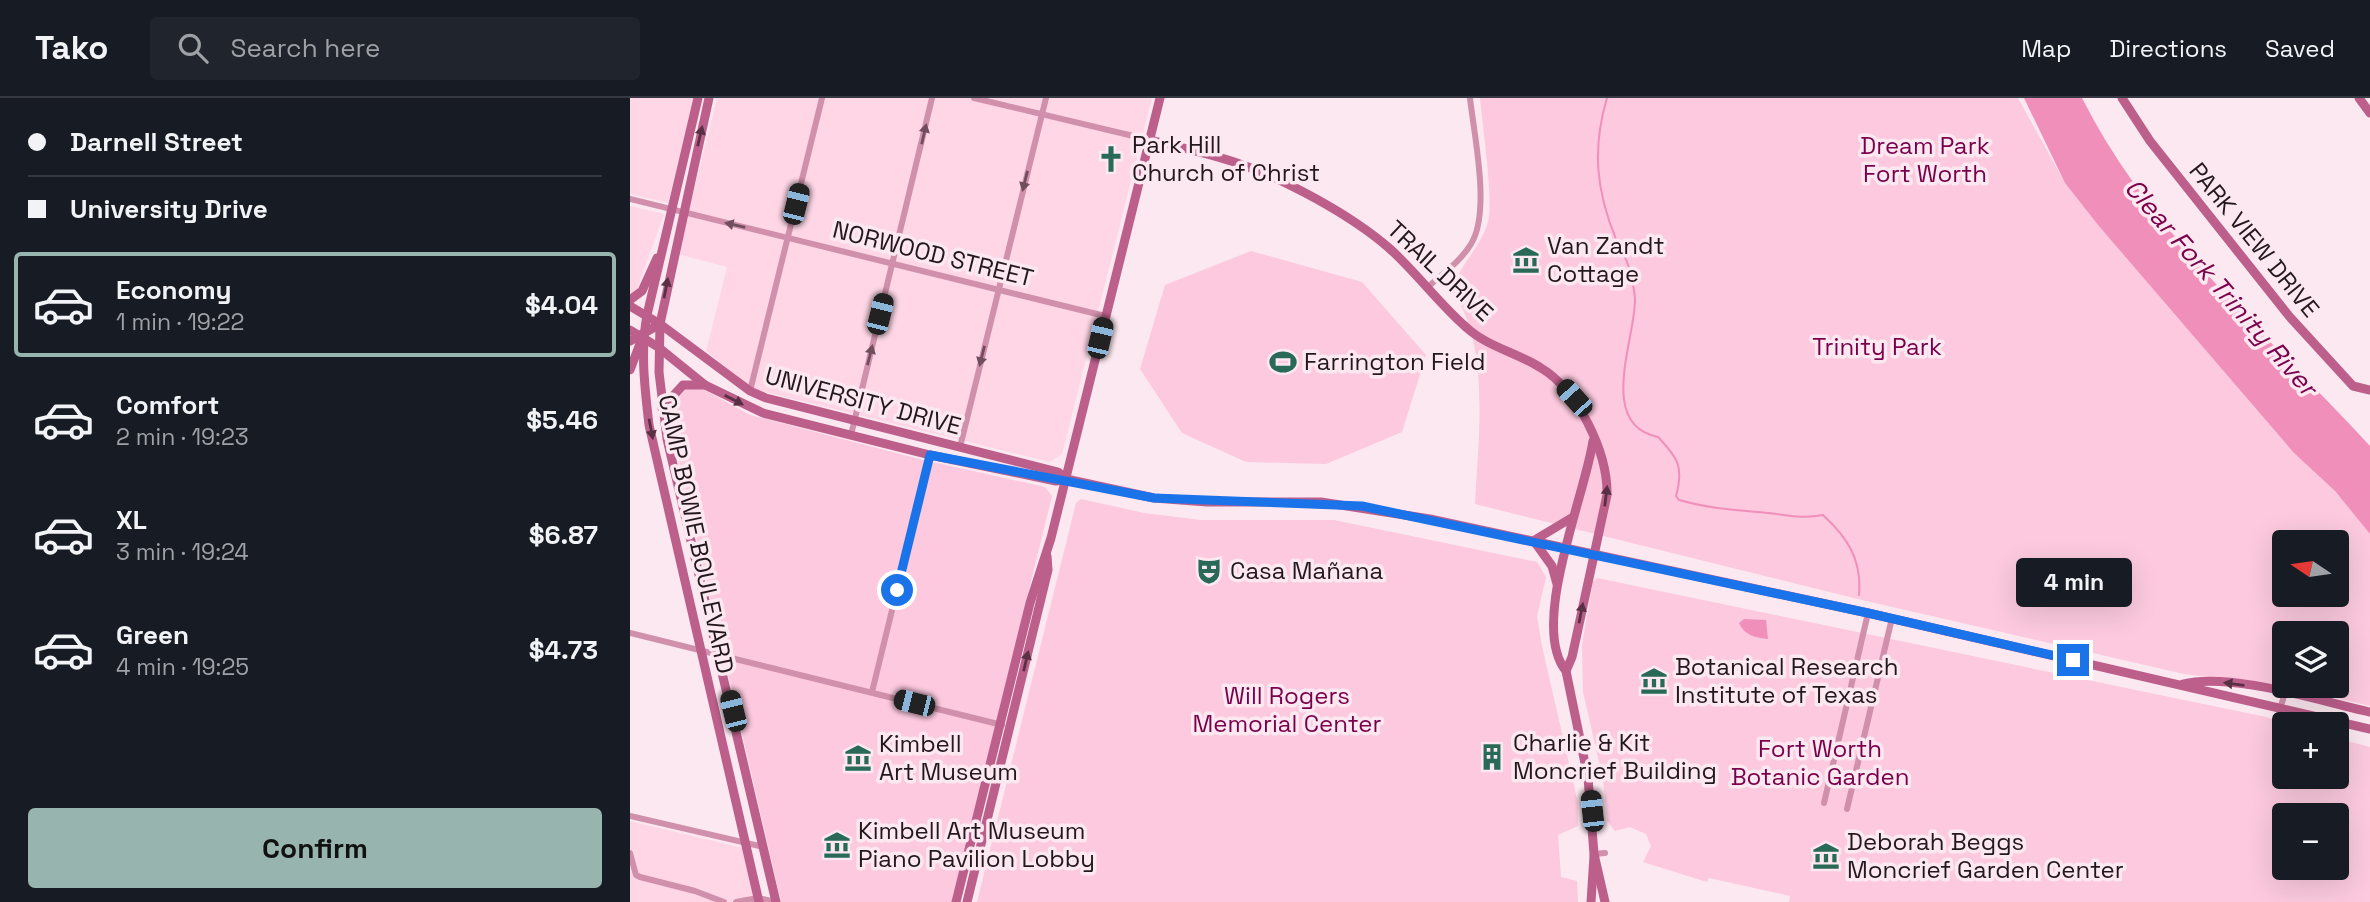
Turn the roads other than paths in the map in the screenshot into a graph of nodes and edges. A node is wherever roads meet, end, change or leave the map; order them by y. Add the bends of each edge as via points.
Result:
1 (698, 98) edge
2 (709, 98) edge
3 (821, 98) edge
4 (932, 98) edge
5 (974, 98) edge
6 (1046, 98) edge
7 (1152, 98) edge
8 (1160, 98) edge
9 (1470, 98) edge
10 (2122, 98) edge
11 (2359, 98) edge
12 (2370, 113) edge
13 (1042, 115) junction
14 (1156, 115) junction
15 (1150, 140) junction
16 (630, 199) edge
17 (678, 211) junction
18 (788, 237) junction
19 (661, 251) junction
20 (892, 264) junction
21 (1428, 287) junction
22 (998, 289) junction
23 (630, 300) edge
24 (630, 306) edge
25 (647, 315) junction
26 (1105, 316) junction
27 (660, 324) junction
28 (630, 330) edge
29 (643, 337) junction
30 (630, 341) edge
31 (658, 347) junction
32 (630, 370) edge
33 (705, 385) junction
34 (2370, 390) edge
35 (750, 391) junction
36 (662, 408) junction
37 (854, 421) junction
38 (850, 435) junction
39 (1593, 440) junction
40 (960, 447) junction
41 (930, 455) junction
42 (1066, 479) junction
43 (681, 495) junction
44 (666, 499) junction
45 (1575, 515) junction
46 (1533, 541) junction
47 (1566, 548) junction
48 (1592, 554) junction
49 (1047, 556) junction
50 (1557, 585) junction
51 (1868, 613) junction
52 (1892, 618) junction
53 (630, 633) edge
54 (701, 650) junction
55 (719, 654) junction
56 (1566, 671) junction
57 (2183, 684) junction
58 (2272, 691) edge
59 (872, 692) junction
60 (2283, 698) edge
61 (2307, 698) edge
62 (2280, 709) junction
63 (2370, 712) edge
64 (1000, 724) junction
65 (1010, 727) junction
66 (2370, 729) edge
67 (746, 770) junction
68 (729, 774) junction
69 (751, 791) junction
70 (734, 794) junction
71 (1824, 803) dead end
72 (1847, 809) dead end
73 (630, 816) edge
74 (746, 845) junction
75 (764, 847) junction
76 (630, 853) edge
77 (1605, 853) dead end
78 (1594, 854) junction
79 (759, 900) edge
80 (724, 902) edge
81 (736, 902) edge
82 (776, 902) edge
83 (956, 902) edge
84 (967, 902) edge
85 (1591, 902) edge
86 (1605, 902) edge

1 - 17 main road
17 -> 2 main road
3 - 18 street
20 -> 4 street
5 - 13 street
6 - 13 street
7 - 14 main road
8 - 14 main road
9 - 21 street via 1479,222 1470,246
10 - 34 main road, PARK VIEW DRIVE via 2150,141 2288,316 2353,386
11 - 12 main road
13 - 15 street
13 -> 22 street
14 - 15 main road
15 - 21 main road, TRAIL DRIVE via 1239,163 1333,209 1366,229
15 - 26 main road
16 - 17 street, NORWOOD STREET
18 -> 17 street, NORWOOD STREET
17 - 19 main road
27 -> 17 main road, CAMP BOWIE BOULEVARD
18 - 20 street, NORWOOD STREET
18 - 35 street
19 - 23 main road via 642,291
19 - 25 main road
20 - 22 street, NORWOOD STREET
37 -> 20 street
21 - 39 main road, TRAIL DRIVE via 1468,330 1559,381 1574,398
22 - 26 street, NORWOOD STREET
22 -> 40 street
24 - 25 main road, UNIVERSITY DRIVE
25 - 27 main road, UNIVERSITY DRIVE
25 - 29 main road
26 - 42 main road
27 - 29 main road
27 - 31 main road, CAMP BOWIE BOULEVARD
27 - 35 main road, UNIVERSITY DRIVE
28 - 29 main road, UNIVERSITY DRIVE
29 - 30 main road
29 - 31 main road, UNIVERSITY DRIVE
29 - 32 main road
29 -> 44 main road, CAMP BOWIE BOULEVARD via 649,425
31 - 33 main road, UNIVERSITY DRIVE
31 - 36 main road, CAMP BOWIE BOULEVARD
33 - 36 main road via 682,385
33 -> 38 main road, UNIVERSITY DRIVE via 763,413
35 - 37 main road, UNIVERSITY DRIVE
36 - 43 main road, CAMP BOWIE BOULEVARD
37 - 38 street
37 - 40 main road, UNIVERSITY DRIVE
38 - 41 main road, UNIVERSITY DRIVE
39 - 45 main road, TRAIL DRIVE
48 -> 39 main road, TRAIL DRIVE via 1607,495
40 - 41 main road
40 - 42 main road, UNIVERSITY DRIVE via 1058,472
41 - 42 main road, UNIVERSITY DRIVE via 1056,481
41 - 59 street
42 - 46 main road, UNIVERSITY DRIVE via 1163,498 1362,506
42 - 49 main road
43 - 44 main road
43 - 55 main road, CAMP BOWIE BOULEVARD
44 - 54 main road, CAMP BOWIE BOULEVARD
45 - 46 main road
45 - 47 main road, TRAIL DRIVE
46 - 47 main road, UNIVERSITY DRIVE
46 - 50 main road via 1552,566
47 - 48 main road, UNIVERSITY DRIVE
47 - 50 main road, TRAIL DRIVE
48 - 51 main road, UNIVERSITY DRIVE
56 -> 48 main road, TRAIL DRIVE
49 - 64 main road via 1030,603
65 -> 49 main road via 1048,570
50 - 56 main road, TRAIL DRIVE via 1557,660
51 - 52 main road, UNIVERSITY DRIVE
51 - 71 street
52 - 57 main road, UNIVERSITY DRIVE
52 - 72 street
53 - 54 street
54 - 55 street
54 - 68 main road, CAMP BOWIE BOULEVARD
55 - 59 street
55 - 67 main road, CAMP BOWIE BOULEVARD
56 - 78 main road, TRAIL DRIVE via 1588,778
58 -> 57 main road, UNIVERSITY DRIVE via 2200,680
57 - 62 main road, UNIVERSITY DRIVE via 2199,692
59 - 64 street
60 - 62 street
61 - 63 main road, UNIVERSITY DRIVE
62 - 66 main road, UNIVERSITY DRIVE
64 - 65 street
64 - 83 main road
65 - 84 main road
67 - 68 main road
67 - 69 main road, CAMP BOWIE BOULEVARD
68 - 70 main road, CAMP BOWIE BOULEVARD
69 - 70 main road
69 - 75 main road, CAMP BOWIE BOULEVARD
70 - 74 main road, CAMP BOWIE BOULEVARD
73 - 74 street
74 - 75 street
74 - 79 main road, CAMP BOWIE BOULEVARD
75 - 82 main road, CAMP BOWIE BOULEVARD
76 - 80 street via 636,875
77 - 78 street
78 - 85 main road, TRAIL DRIVE
78 - 86 main road, TRAIL DRIVE
79 - 81 street
79 - 82 street

